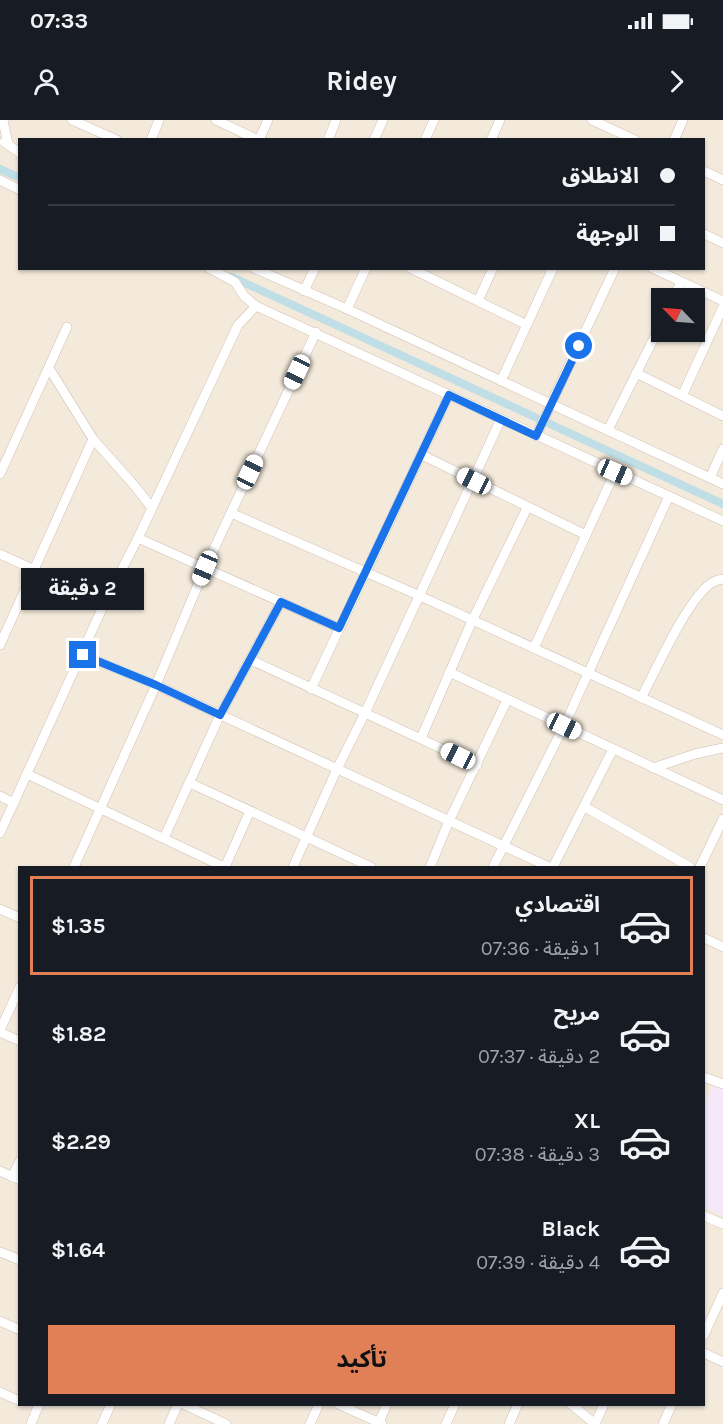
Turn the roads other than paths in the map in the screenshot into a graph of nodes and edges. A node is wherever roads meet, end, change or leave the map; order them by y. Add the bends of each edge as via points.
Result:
1 (3, 120) edge
2 (72, 120) edge
3 (159, 120) edge
4 (216, 120) edge
5 (268, 120) edge
6 (336, 120) edge
7 (383, 120) edge
8 (434, 120) edge
9 (500, 120) edge
10 (592, 120) edge
11 (683, 120) edge
12 (614, 135) edge
13 (112, 138) edge
14 (152, 138) edge
15 (254, 138) edge
16 (259, 138) edge
17 (329, 138) edge
18 (375, 138) edge
19 (426, 138) edge
20 (495, 138) edge
21 (675, 138) edge
22 (4, 142) edge
23 (18, 152) edge
24 (705, 171) edge
25 (0, 180) edge
26 (723, 180) edge
27 (18, 189) edge
28 (705, 234) edge
29 (723, 243) edge
30 (213, 270) edge
31 (258, 270) edge
32 (314, 270) edge
33 (365, 270) edge
34 (492, 270) edge
35 (552, 270) edge
36 (614, 270) edge
37 (656, 270) edge
38 (429, 273) edge
39 (681, 282) junction
40 (678, 288) edge
41 (304, 291) junction
42 (478, 301) junction
43 (723, 301) edge
44 (256, 306) junction
45 (723, 307) edge
46 (347, 309) junction
47 (527, 325) junction
48 (66, 327) dead end
49 (316, 332) junction
50 (652, 342) edge
51 (49, 368) junction
52 (636, 373) junction
53 (501, 381) junction
54 (449, 395) junction
55 (682, 396) junction
56 (550, 409) junction
57 (723, 416) edge
58 (501, 419) junction
59 (608, 430) junction
60 (538, 432) junction
61 (93, 439) junction
62 (723, 449) edge
63 (422, 455) junction
64 (615, 472) junction
65 (0, 474) edge
66 (710, 478) junction
67 (474, 481) junction
68 (723, 484) edge
69 (669, 496) junction
70 (152, 508) junction
71 (527, 508) junction
72 (231, 513) junction
73 (723, 521) edge
74 (586, 536) junction
75 (138, 538) junction
76 (0, 554) edge
77 (205, 568) junction
78 (34, 569) junction
79 (365, 572) junction
80 (723, 579) edge
81 (420, 596) junction
82 (105, 602) junction
83 (281, 602) junction
84 (471, 621) junction
85 (339, 628) junction
86 (0, 645) edge
87 (534, 648) junction
88 (83, 655) junction
89 (251, 660) junction
90 (449, 672) junction
91 (587, 673) junction
92 (156, 685) junction
93 (312, 689) junction
94 (640, 698) junction
95 (507, 700) junction
96 (365, 713) junction
97 (220, 715) junction
98 (564, 726) junction
99 (723, 735) edge
100 (421, 738) junction
101 (723, 748) edge
102 (613, 749) junction
103 (477, 765) junction
104 (653, 768) junction
105 (337, 769) junction
106 (27, 774) junction
107 (190, 783) junction
108 (0, 796) edge
109 (723, 800) edge
110 (14, 803) junction
111 (585, 807) junction
112 (101, 809) junction
113 (250, 811) junction
114 (723, 819) edge
115 (449, 821) junction
116 (0, 833) edge
117 (307, 836) junction
118 (164, 838) junction
119 (503, 845) junction
120 (79, 866) edge
121 (222, 866) edge
122 (224, 866) edge
123 (294, 866) edge
124 (365, 866) edge
125 (430, 866) edge
126 (493, 866) edge
127 (549, 866) edge
128 (552, 866) edge
129 (688, 866) edge
130 (700, 866) edge
131 (0, 909) edge
132 (18, 917) edge
133 (705, 938) edge
134 (723, 946) edge
135 (18, 991) edge
136 (0, 1031) edge
137 (18, 1040) edge
138 (705, 1077) edge
139 (723, 1084) edge
140 (0, 1171) edge
141 (16, 1178) edge
142 (705, 1216) edge
143 (723, 1224) edge
144 (0, 1252) edge
145 (18, 1259) edge
146 (723, 1293) edge
147 (0, 1321) edge
148 (18, 1329) edge
149 (705, 1333) edge
150 (705, 1353) edge
151 (723, 1362) edge
152 (0, 1392) edge
153 (18, 1400) edge
154 (38, 1406) edge
155 (110, 1406) edge
156 (177, 1406) edge
157 (187, 1406) edge
158 (318, 1406) edge
159 (342, 1406) edge
160 (386, 1406) edge
161 (454, 1406) edge
162 (517, 1406) edge
163 (573, 1406) edge
164 (603, 1406) edge
165 (671, 1406) edge
166 (380, 1423) edge
167 (30, 1424) edge
168 (102, 1424) edge
169 (169, 1424) edge
170 (226, 1424) edge
171 (310, 1424) edge
172 (446, 1424) edge
173 (509, 1424) edge
174 (595, 1424) edge
175 (663, 1424) edge

1 - 22 street
2 - 13 street
3 - 14 street
4 - 15 street
5 - 16 street
6 - 17 street
7 - 18 street
8 - 19 street
9 - 20 street
10 - 12 street
11 - 21 street
22 - 23 street
24 - 26 street
25 - 27 street
28 - 29 street
30 - 44 street via 235,282 243,296
31 - 41 street
32 - 41 street
33 - 46 street
34 - 42 street
35 - 47 street
36 - 56 street
37 - 39 street
38 - 42 street
39 - 40 street
39 - 43 street
41 - 46 street
42 - 47 street
44 - 49 street
44 - 70 street via 238,325
45 - 55 street
46 - 53 street
47 - 53 street
48 - 51 street
49 - 54 street
49 - 72 street
50 - 52 street
51 - 61 street
51 - 65 street
52 - 55 street
52 - 59 street
53 - 56 street
54 - 58 street
54 - 63 street
55 - 57 street
56 - 59 street
56 - 60 street
58 - 60 street
58 - 67 street
59 - 66 street
60 - 64 street
61 - 70 street
61 - 78 street
62 - 66 street
63 - 67 street
63 - 79 street
64 - 69 street
64 - 74 street
66 - 68 street
67 - 71 street
67 - 81 street
69 - 73 street
69 - 91 street
70 - 75 street
71 - 74 street
71 - 84 street
72 - 77 street
72 - 79 street
74 - 87 street
75 - 77 street
75 - 82 street
76 - 78 street
77 - 83 street
77 - 92 street
78 - 82 street
78 - 86 street
79 - 81 street
79 - 85 street
80 - 94 street via 710,584 698,597
81 - 84 street
81 - 96 street
82 - 88 street
83 - 85 street
83 - 89 street
84 - 87 street
84 - 90 street
85 - 93 street
87 - 91 street
88 - 92 street
88 - 106 street
89 - 93 street
89 - 97 street
90 - 95 street
90 - 100 street
91 - 94 street
91 - 98 street
92 - 97 street
92 - 112 street
93 - 96 street
94 - 99 street
95 - 98 street
95 - 103 street
96 - 100 street
96 - 105 street
97 - 105 street
97 - 107 street
98 - 102 street
98 - 119 street
100 - 103 street
101 - 104 street
102 - 104 street
102 - 111 street
103 - 115 street
104 - 109 street
105 - 115 street
105 - 117 street
106 - 110 street
106 - 112 street
107 - 113 street
107 - 118 street
108 - 110 street
110 - 116 street
111 - 128 street
111 - 129 street
112 - 118 street
112 - 120 street
113 - 117 street
113 - 122 street
114 - 130 street
115 - 119 street
115 - 125 street
117 - 123 street
117 - 124 street
118 - 121 street
119 - 126 street
119 - 127 street
131 - 132 street
133 - 134 street
135 - 136 street
136 - 137 street
138 - 139 street
140 - 141 street
142 - 143 street
144 - 145 street
146 - 149 street
147 - 148 street
150 - 151 street
152 - 153 street
154 - 167 street
155 - 168 street
156 - 169 street
157 - 170 street
158 - 171 street
159 - 166 street
160 - 166 street
161 - 172 street
162 - 173 street
163 - 174 street
164 - 174 street
165 - 175 street

